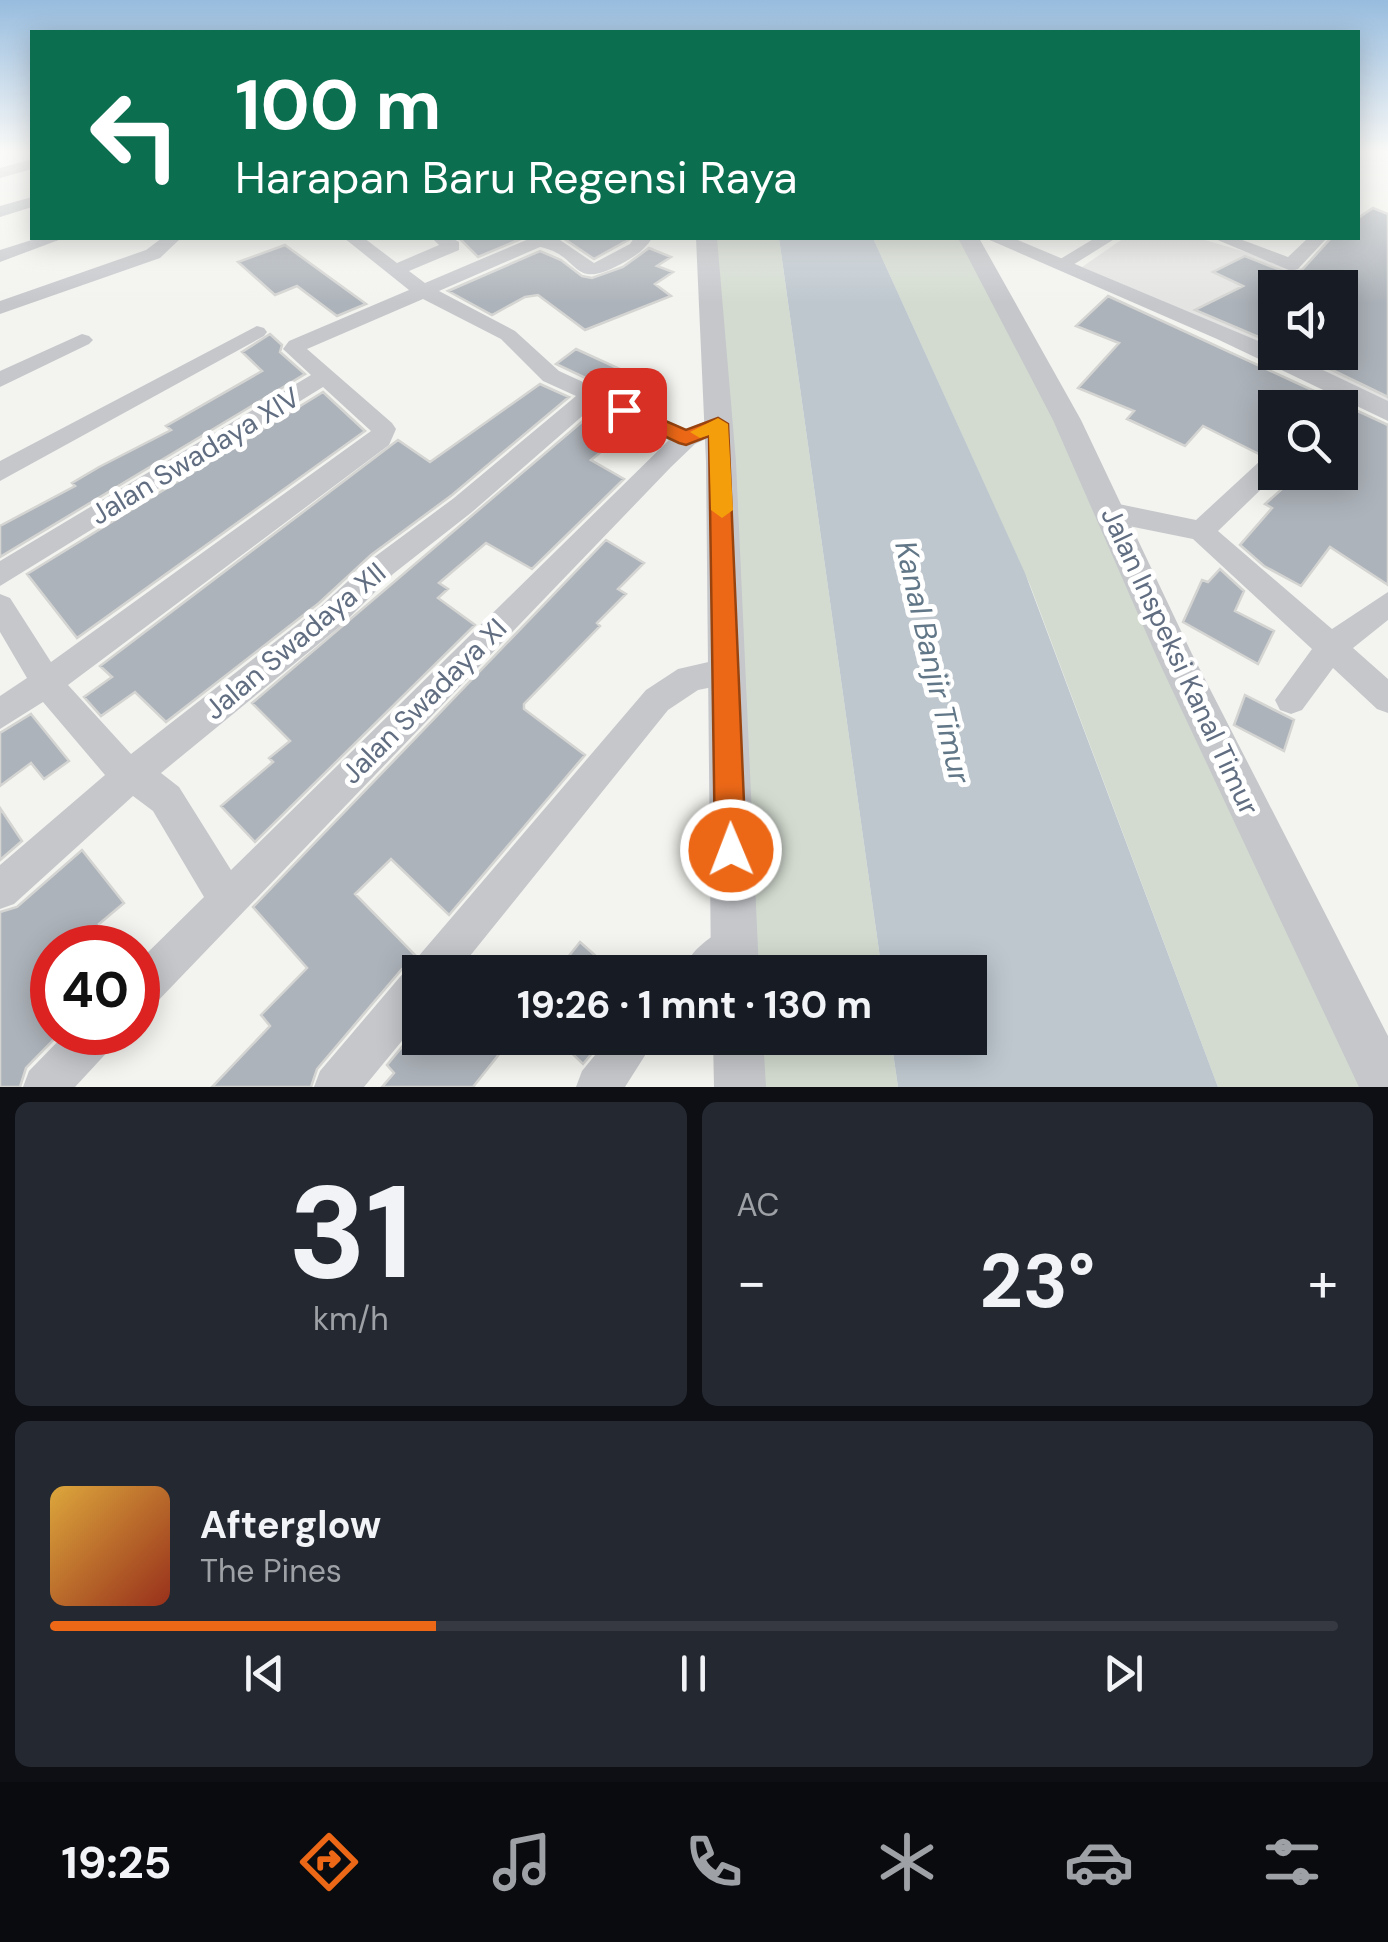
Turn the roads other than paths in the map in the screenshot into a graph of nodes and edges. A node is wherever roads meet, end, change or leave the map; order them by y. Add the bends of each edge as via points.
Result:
1 (30, 203) edge
2 (0, 212) edge
3 (50, 240) edge
4 (170, 240) edge
5 (356, 240) edge
6 (444, 240) edge
7 (642, 240) edge
8 (706, 240) edge
9 (969, 240) edge
10 (1064, 240) edge
11 (1103, 240) edge
12 (1227, 240) edge
13 (1316, 240) edge
14 (1022, 243) edge
15 (0, 256) edge
16 (1068, 260) junction
17 (396, 270) junction
18 (423, 291) junction
19 (0, 308) edge
20 (257, 332) dead end
21 (82, 340) dead end
22 (326, 376) junction
23 (0, 380) edge
24 (592, 395) junction
25 (1388, 412) edge
26 (718, 424) junction
27 (686, 438) junction
28 (0, 472) edge
29 (1258, 477) edge
30 (1109, 512) junction
31 (1201, 530) junction
32 (8, 570) edge
33 (1388, 604) edge
34 (0, 606) edge
35 (1331, 647) junction
36 (726, 672) junction
37 (55, 677) junction
38 (1388, 699) edge
39 (1291, 700) dead end
40 (0, 714) edge
41 (145, 764) junction
42 (242, 883) junction
43 (0, 890) edge
44 (445, 955) edge
45 (735, 955) edge
46 (160, 968) edge
47 (402, 1008) edge
48 (75, 1055) edge
49 (622, 1055) edge
50 (739, 1055) edge
51 (45, 1087) edge
52 (336, 1087) edge
53 (598, 1087) edge
54 (740, 1087) edge
55 (1386, 1087) edge

1 - 2 street
3 - 15 street
4 - 19 street via 154,254
5 - 17 street
6 - 17 street via 454,246
7 - 18 street, Jalan Swadaya XIV via 593,271 554,244 538,241
8 - 26 street
9 - 30 street, Jalan Inspeksi Kanal Timur via 1031,348
10 - 16 street
11 - 16 street
12 - 13 street via 1291,265
14 - 16 street
16 - 25 street
17 - 18 street
18 - 22 street, Jalan Swadaya XIV via 295,347
18 - 24 street via 508,336 551,376
20 - 28 street
21 - 23 street
22 - 32 street, Jalan Swadaya XIV
22 - 37 street via 384,429 380,439
24 - 27 street
24 - 41 street, Jalan Swadaya XII
26 - 27 street, Jalan Swadaya XI
26 - 36 street
27 - 42 street, Jalan Swadaya XI
29 - 31 street
30 - 31 street
30 - 55 street, Jalan Inspeksi Kanal Timur
31 - 35 street
33 - 35 street
34 - 37 street
35 - 38 street
35 - 39 street
36 - 44 street via 672,686 657,700
36 - 45 street
37 - 40 street
37 - 41 street
41 - 42 street via 153,787
41 - 43 street, Jalan Swadaya XII
42 - 46 street, Jalan Swadaya XI
47 - 52 street
48 - 51 street
49 - 53 street
50 - 54 street

